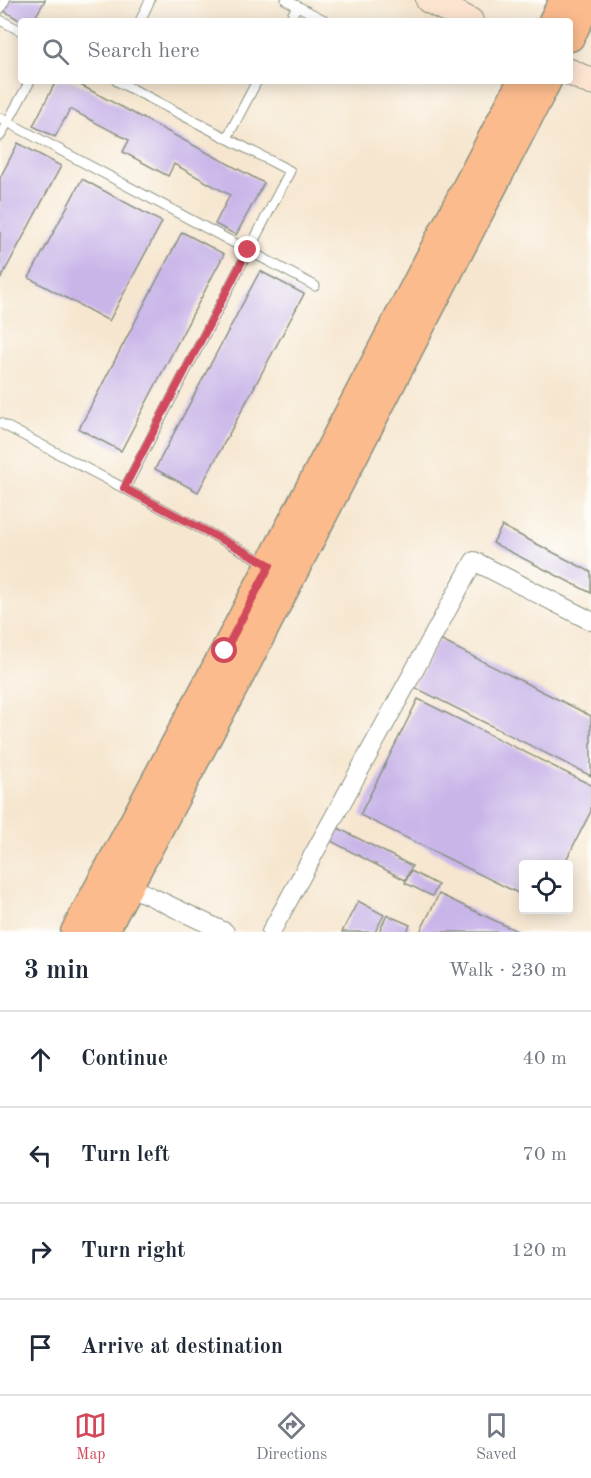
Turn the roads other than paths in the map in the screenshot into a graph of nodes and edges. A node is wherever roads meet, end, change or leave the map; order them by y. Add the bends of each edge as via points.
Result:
1 (5, 0) edge
2 (150, 0) edge
3 (286, 0) edge
4 (429, 0) edge
5 (564, 0) edge
6 (589, 0) edge
7 (297, 6) junction
8 (0, 9) edge
9 (141, 18) edge
10 (291, 18) edge
11 (320, 18) edge
12 (464, 18) edge
13 (555, 18) edge
14 (0, 20) edge
15 (18, 29) edge
16 (573, 31) edge
17 (573, 73) edge
18 (591, 82) edge
19 (28, 84) edge
20 (123, 84) edge
21 (255, 84) edge
22 (520, 84) edge
23 (545, 84) edge
24 (4, 120) edge
25 (0, 136) edge
26 (227, 138) junction
27 (248, 250) junction
28 (315, 286) dead end
29 (0, 423) edge
30 (124, 488) junction
31 (270, 565) junction
32 (591, 621) edge
33 (118, 879) junction
34 (75, 932) edge
35 (105, 932) edge
36 (225, 932) edge
37 (272, 932) edge

1 - 8 lane
2 - 9 lane
3 - 7 lane
4 - 12 street
5 - 13 main road
6 - 16 main road
7 - 10 lane
7 - 11 lane
14 - 15 lane
17 - 18 street
19 - 24 lane
20 - 26 lane
21 - 26 lane
22 - 31 main road
23 - 33 main road via 247,662
24 - 25 lane
24 - 27 lane
26 - 27 lane via 290,171
27 - 28 lane
27 - 30 lane
29 - 30 lane
30 - 31 lane
31 - 33 main road
32 - 37 street via 474,561
33 - 34 main road
33 - 35 main road
33 - 36 street

